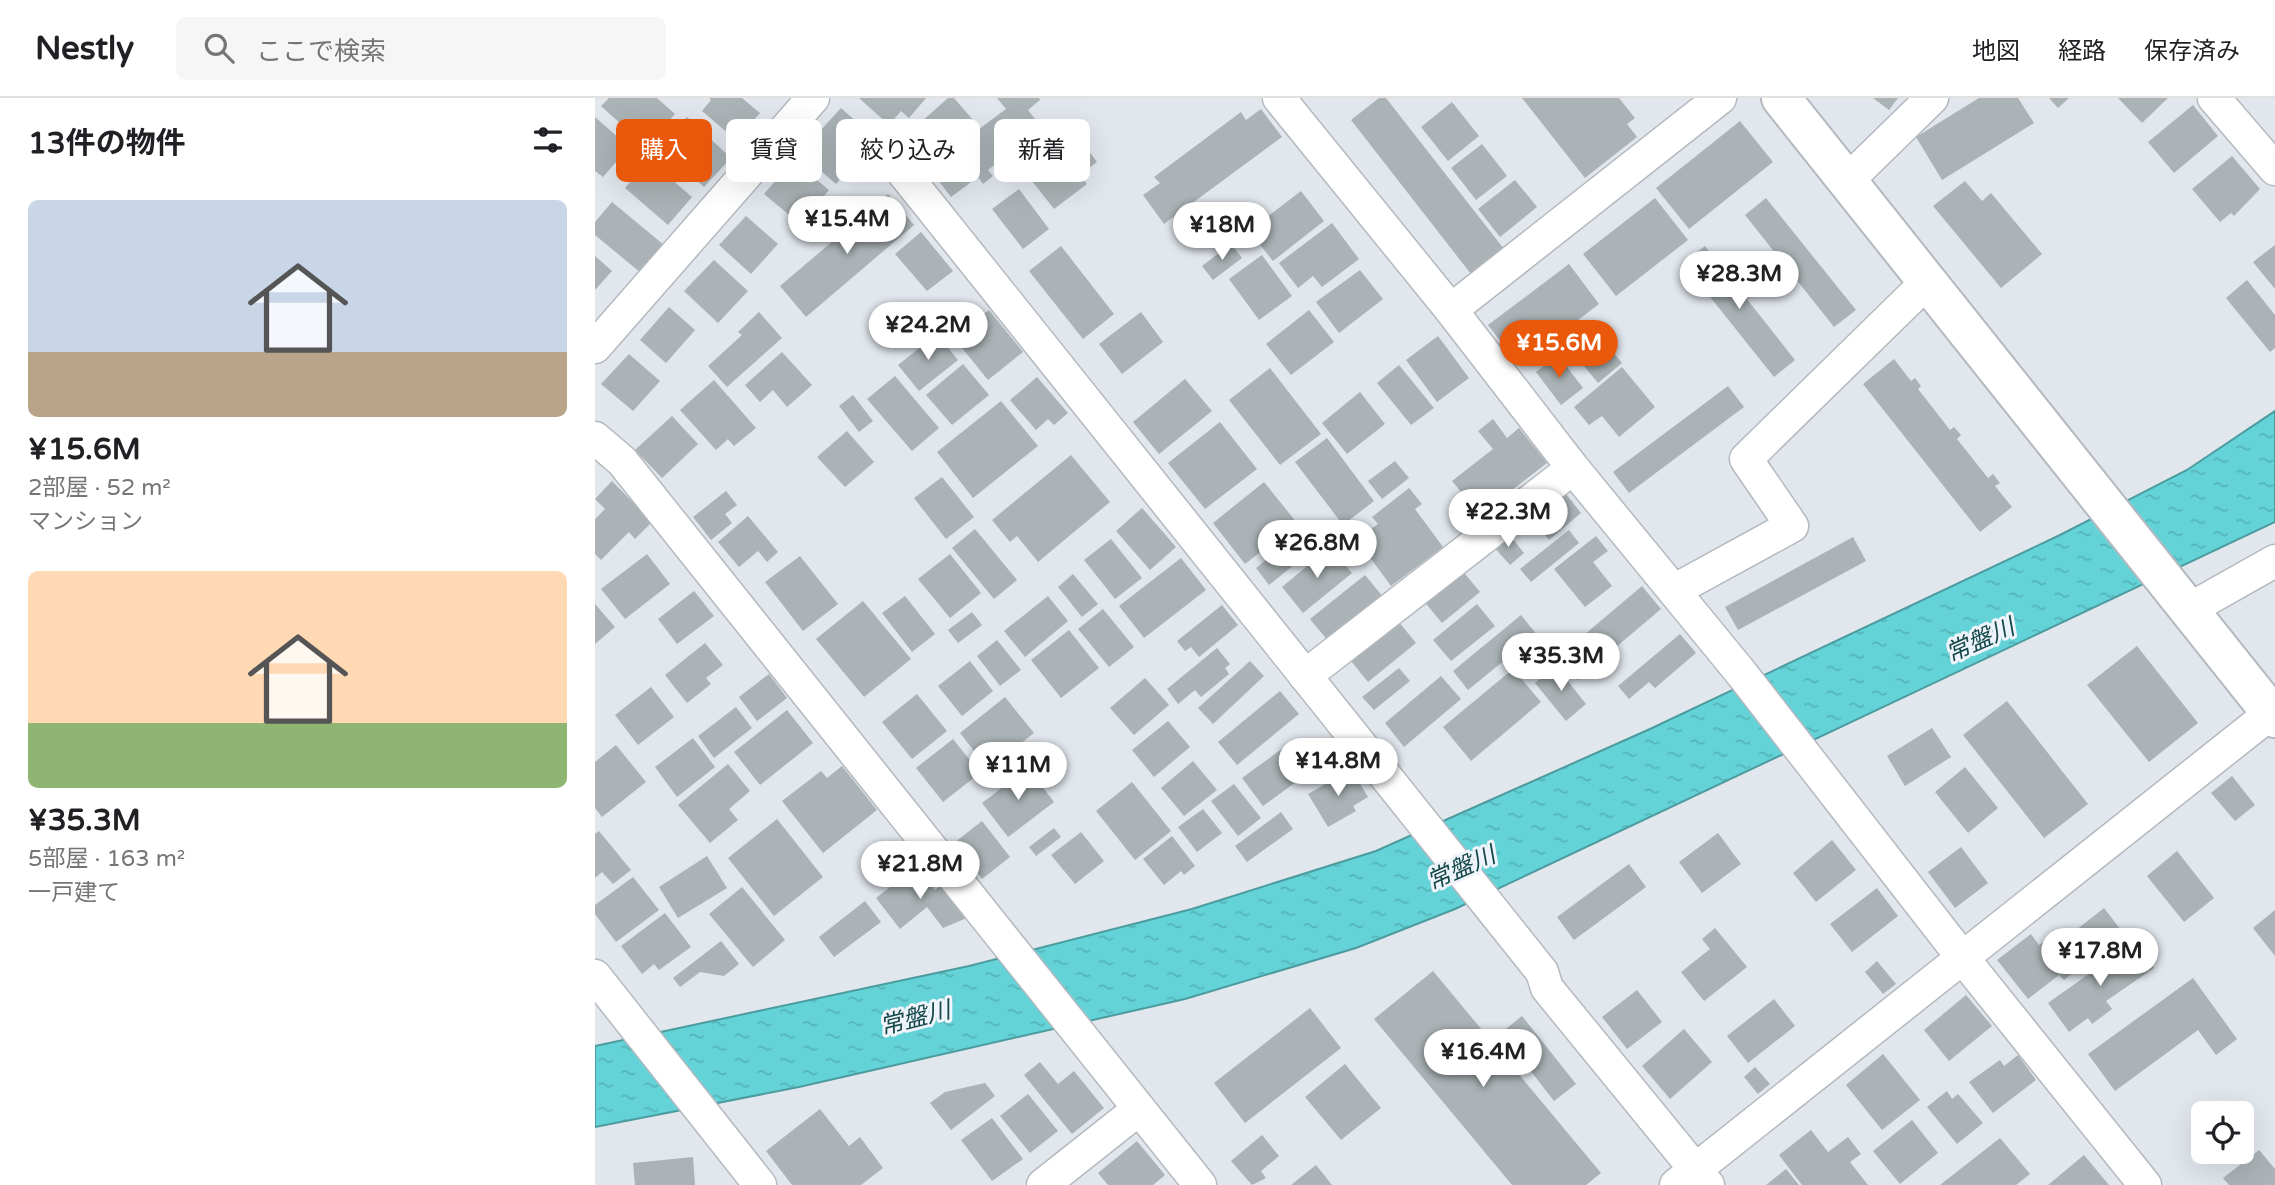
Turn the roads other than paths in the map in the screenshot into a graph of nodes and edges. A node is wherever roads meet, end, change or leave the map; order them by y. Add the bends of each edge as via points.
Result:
1 (813, 98) edge
2 (1279, 98) edge
3 (1720, 98) edge
4 (1932, 98) edge
5 (2214, 98) edge
6 (1789, 101) edge
7 (2275, 169) edge
8 (911, 182) edge
9 (1846, 182) junction
10 (1927, 282) junction
11 (1451, 310) junction
12 (595, 347) edge
13 (595, 438) edge
14 (1573, 468) junction
15 (2275, 561) edge
16 (1675, 590) junction
17 (2179, 598) junction
18 (1305, 676) junction
19 (2273, 715) edge
20 (1962, 957) junction
21 (595, 976) edge
22 (1139, 1110) junction
23 (1693, 1180) edge
24 (760, 1185) edge
25 (1043, 1185) edge
26 (1200, 1185) edge
27 (2145, 1185) edge

1 - 12 street
2 - 11 street
3 - 11 street
4 - 9 street
5 - 7 street
6 - 9 street
8 - 18 street
9 - 10 street
10 - 16 street via 1746,459 1792,526
10 - 17 street
11 - 14 street
13 - 22 street via 622,461
14 - 16 street
14 - 18 street
15 - 17 street
16 - 20 street
17 - 19 street
18 - 23 street via 1542,972 1547,988
19 - 20 street
20 - 23 street
20 - 27 street
21 - 24 street
22 - 25 street
22 - 26 street

